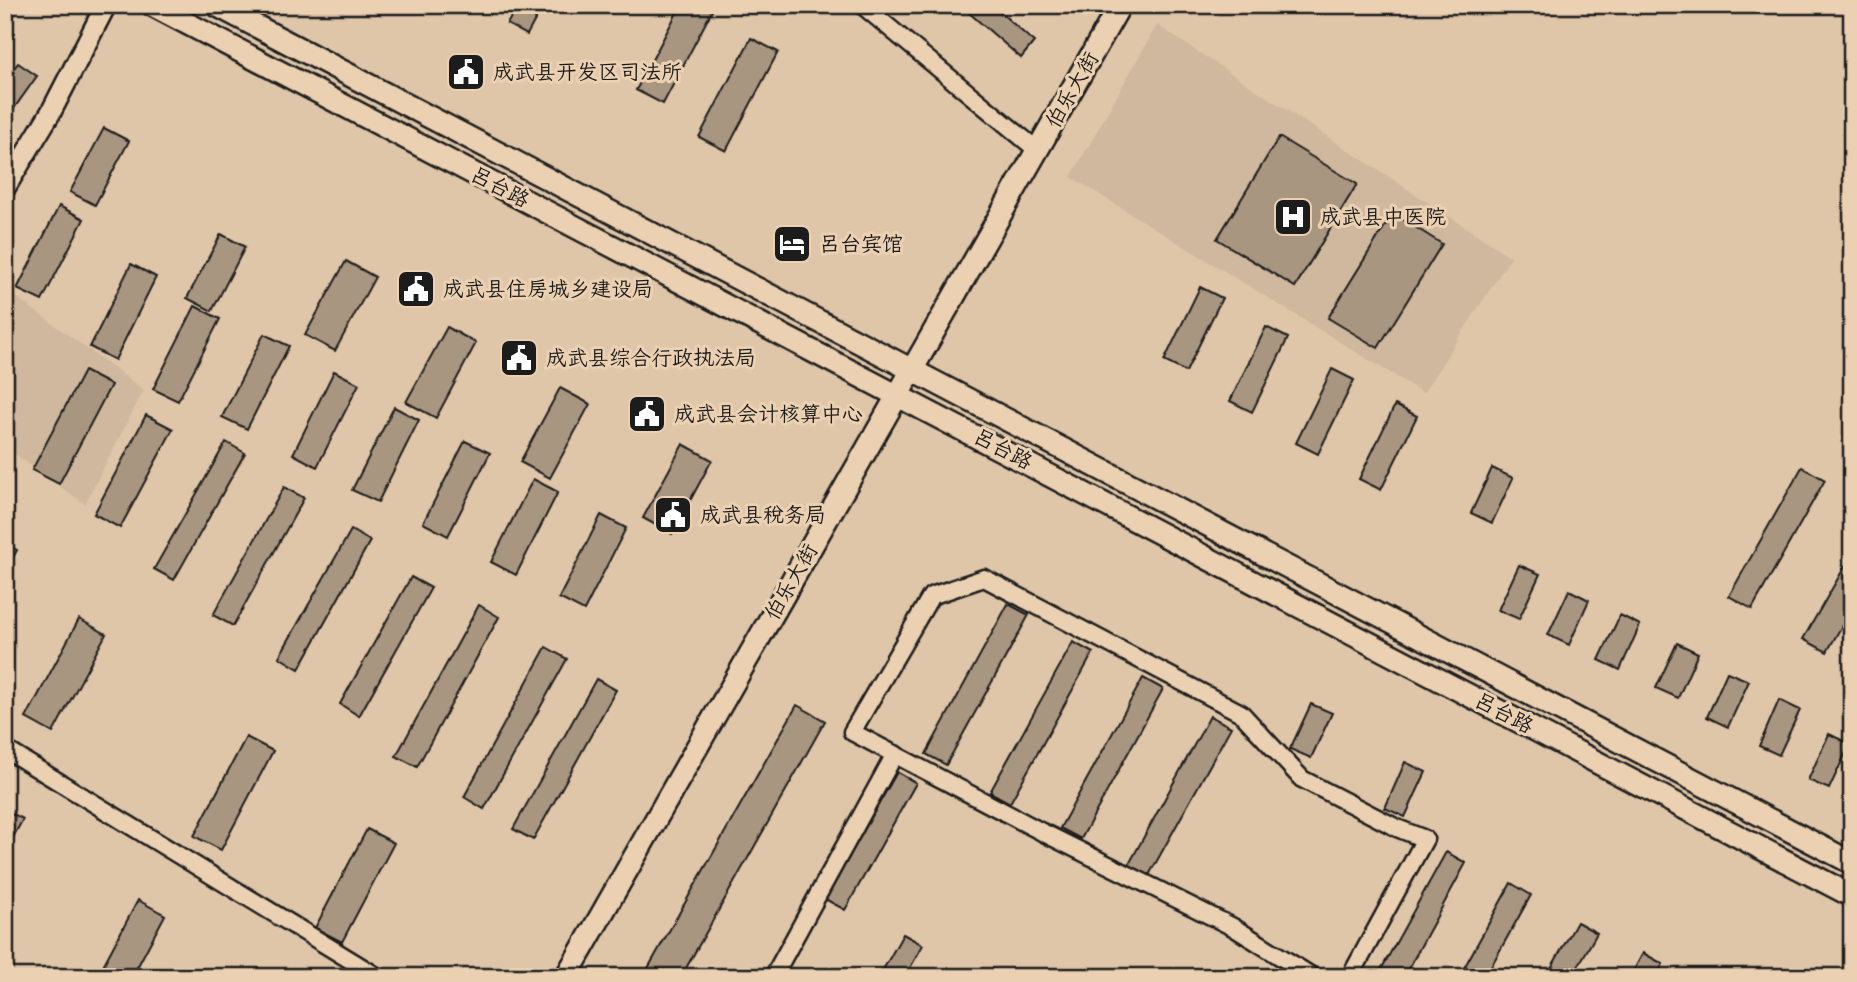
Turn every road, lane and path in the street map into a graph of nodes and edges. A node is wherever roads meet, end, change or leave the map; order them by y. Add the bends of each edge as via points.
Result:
1 (106, 5) edge
2 (152, 5) edge
3 (216, 5) edge
4 (862, 5) edge
5 (1120, 5) edge
6 (1037, 150) junction
7 (5, 188) edge
8 (913, 370) junction
9 (899, 395) junction
10 (5, 749) edge
11 (895, 754) junction
12 (1852, 863) edge
13 (1852, 896) edge
14 (378, 977) edge
15 (566, 977) edge
16 (774, 977) edge
17 (1313, 977) edge
18 (1350, 977) edge

1 - 7 street via 51,112
2 - 9 main road, 吕台路
3 - 8 main road, 吕台路
4 - 6 street
5 - 6 main road, 伯乐大街
6 - 8 main road, 伯乐大街
8 - 9 main road, 伯乐大街
8 - 12 main road, 吕台路
9 - 13 main road, 吕台路
9 - 15 main road, 伯乐大街
10 - 14 street
11 - 16 street
11 - 17 street via 1233,927
11 - 18 street via 852,732 931,596 984,578 1241,713 1302,779 1425,839

